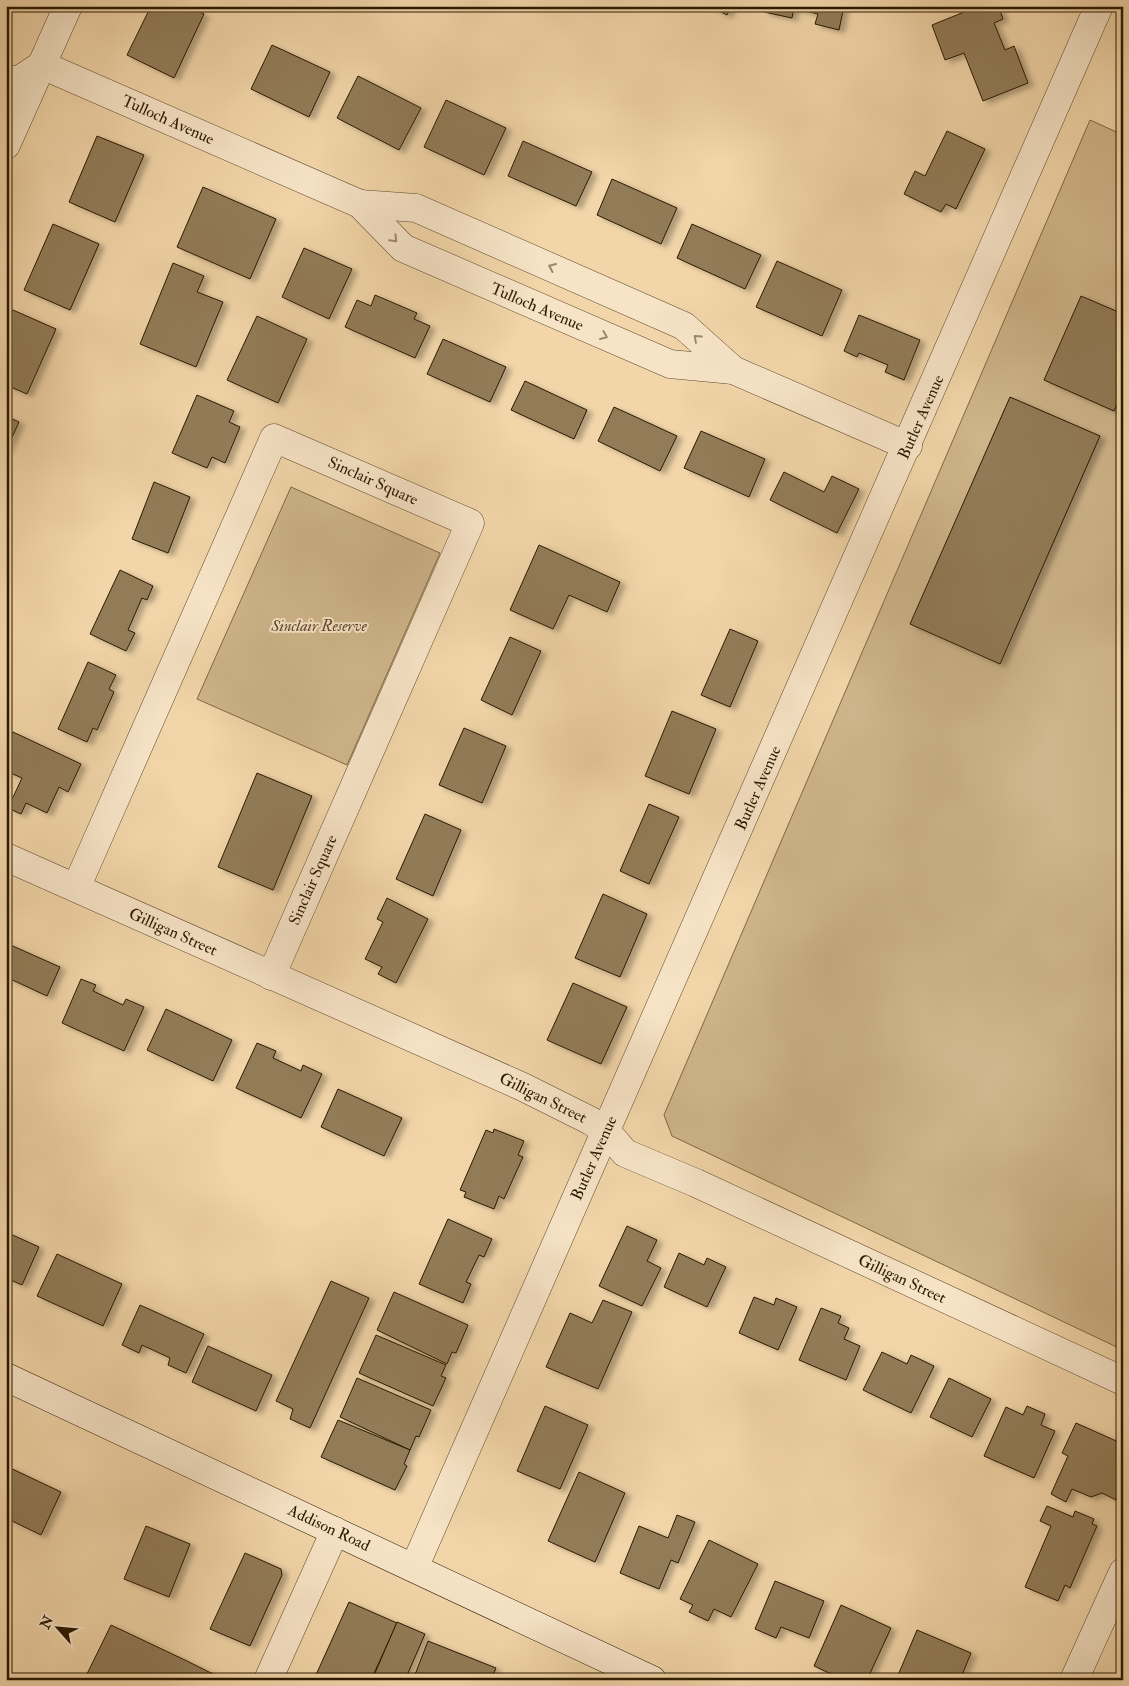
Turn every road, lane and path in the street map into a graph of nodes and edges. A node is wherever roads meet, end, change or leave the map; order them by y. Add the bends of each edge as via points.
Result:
1 (68, 6) edge
2 (1100, 6) edge
3 (42, 65) junction
4 (6, 78) edge
5 (6, 145) edge
6 (360, 204) junction
7 (733, 370) junction
8 (908, 446) junction
9 (6, 857) edge
10 (76, 888) junction
11 (271, 976) junction
12 (606, 1132) junction
13 (6, 1377) edge
14 (1123, 1381) edge
15 (335, 1531) junction
16 (414, 1568) junction
17 (1123, 1572) edge
18 (268, 1680) edge
19 (652, 1680) edge
20 (1074, 1680) edge

1 - 3 street
2 - 8 street, Butler Avenue
3 - 4 street via 16,82
3 - 5 street
3 - 6 street, Tulloch Avenue
7 -> 6 street, Tulloch Avenue via 684,326 416,208
6 -> 7 street, Tulloch Avenue via 403,248 670,364
7 - 8 street, Tulloch Avenue
8 - 12 street, Butler Avenue
9 - 10 street, Gilligan Street
10 - 11 street, Gilligan Street
10 - 11 street, Sinclair Square via 274,438 470,523
11 - 12 street, Gilligan Street via 523,1087 591,1121
12 - 14 street, Gilligan Street via 626,1153
12 - 16 street, Butler Avenue
13 - 15 street, Addison Road
15 - 16 street, Addison Road
15 - 18 street
16 - 19 street, Addison Road
17 - 20 street

